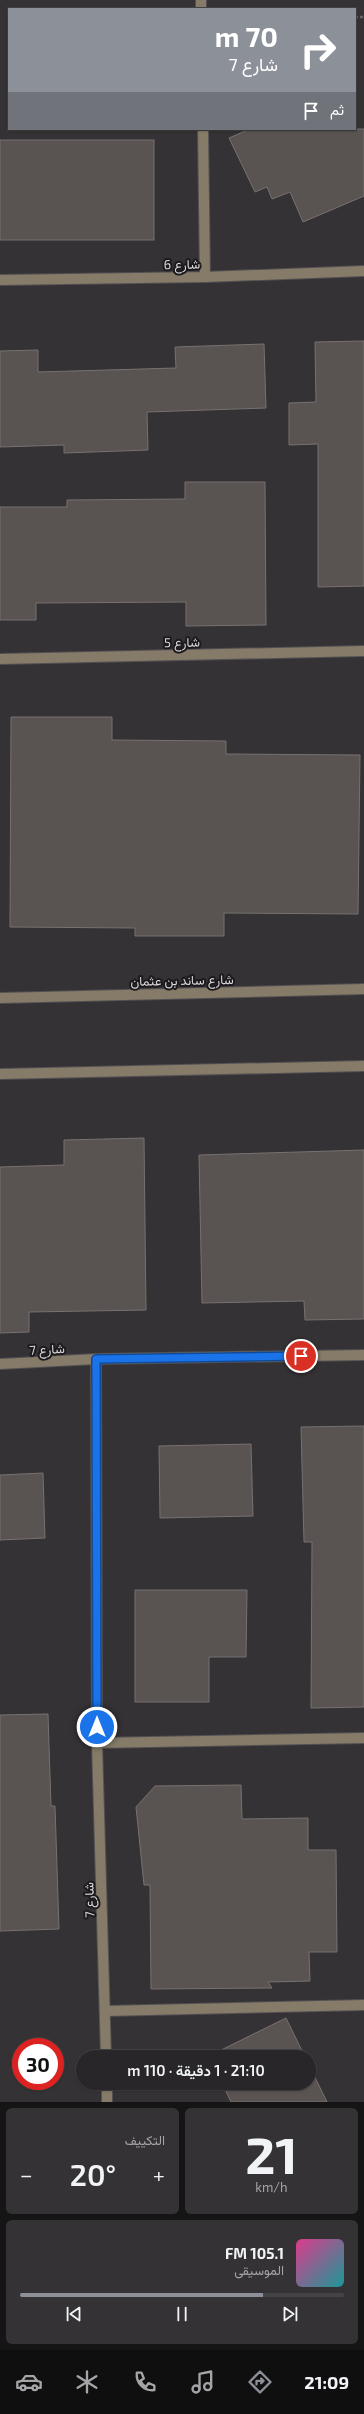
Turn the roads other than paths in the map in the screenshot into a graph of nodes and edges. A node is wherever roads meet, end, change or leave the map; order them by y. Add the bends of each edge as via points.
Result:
1 (203, 130) edge
2 (364, 271) edge
3 (205, 277) junction
4 (0, 280) edge
5 (364, 651) edge
6 (0, 660) edge
7 (364, 989) edge
8 (0, 998) edge
9 (364, 1066) edge
10 (0, 1074) edge
11 (364, 1355) edge
12 (96, 1359) junction
13 (0, 1364) edge
14 (364, 1738) edge
15 (97, 1743) junction
16 (364, 2006) edge
17 (105, 2010) junction
18 (106, 2050) edge
19 (107, 2090) edge
20 (108, 2102) edge

1 - 3 street
2 - 3 street, شارع 6
3 - 4 street, شارع 6
5 - 6 street, شارع 5
7 - 8 street, شارع ساند بن عثمان
9 - 10 street
11 - 12 street, شارع 7
12 - 13 street, شارع 7
12 - 15 street, شارع 7
14 - 15 street
15 - 17 street, شارع 7
16 - 17 street
17 - 18 street, شارع 7
19 - 20 street

